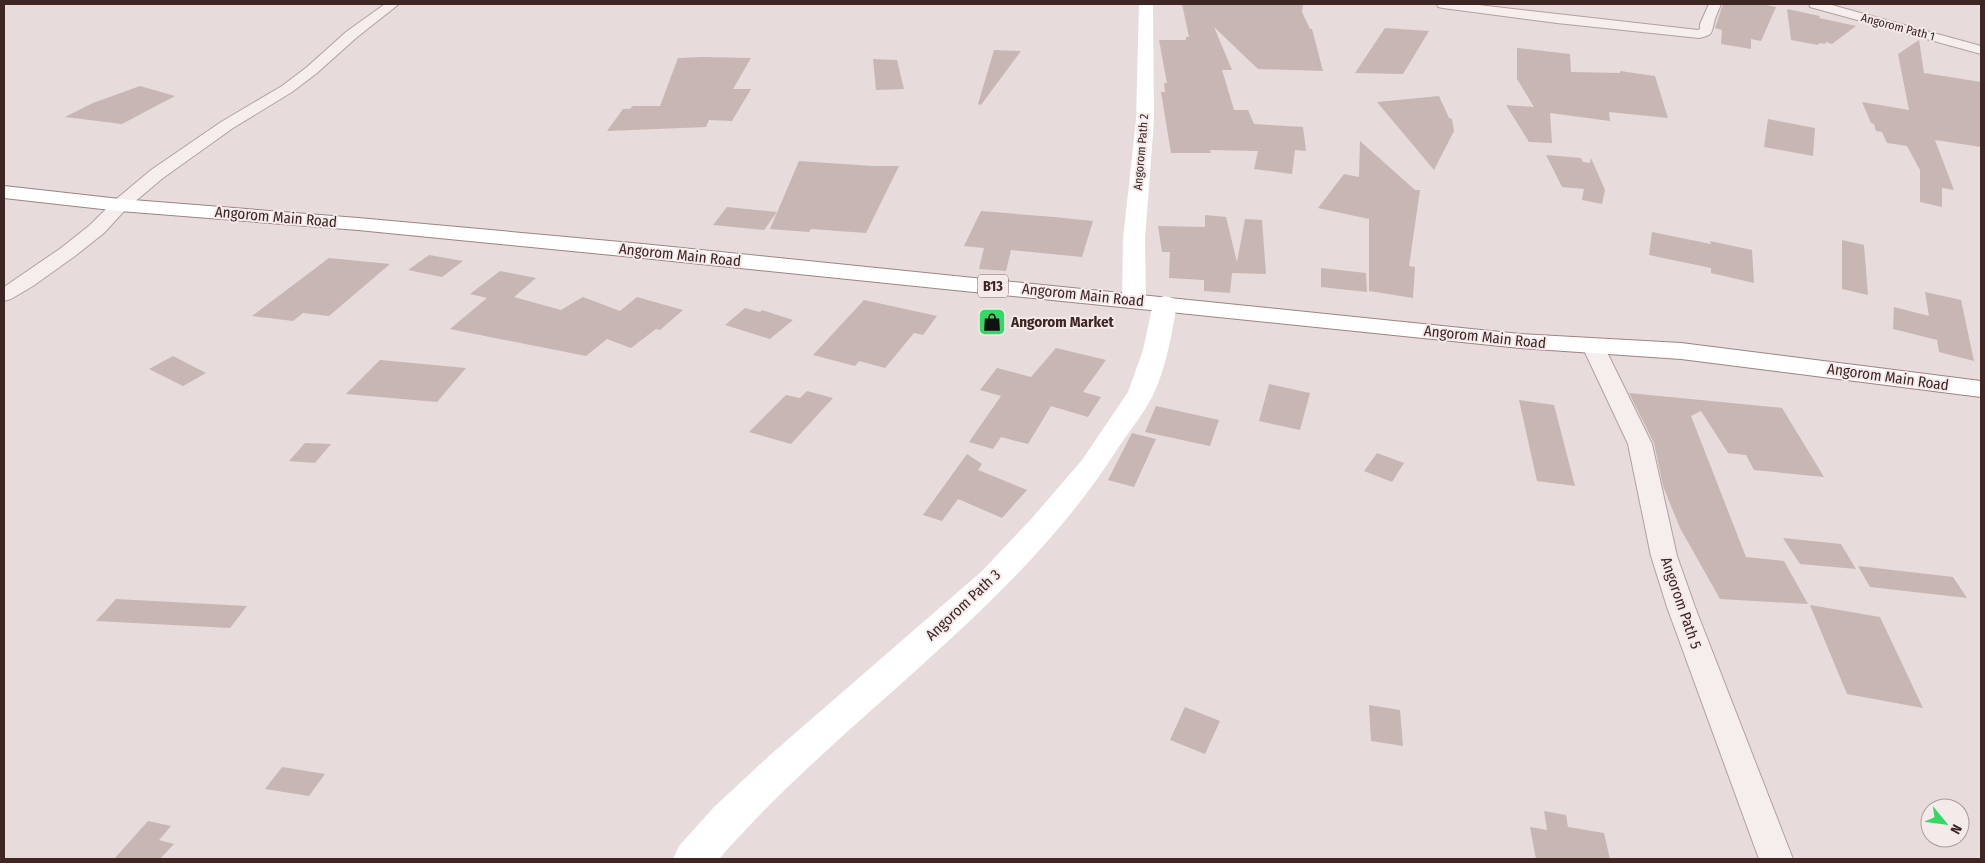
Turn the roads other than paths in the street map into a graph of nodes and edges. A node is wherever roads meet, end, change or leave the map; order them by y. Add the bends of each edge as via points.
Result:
1 (393, 4) edge
2 (1146, 4) edge
3 (1443, 4) edge
4 (1715, 4) edge
5 (1815, 4) edge
6 (1981, 50) edge
7 (4, 192) edge
8 (120, 205) junction
9 (4, 295) edge
10 (1150, 302) junction
11 (1593, 346) junction
12 (1981, 389) edge
13 (693, 859) edge
14 (1776, 859) edge

1 - 8 street via 312,70 197,146
2 - 10 main road, Angorom Path 2 via 1145,111 1134,239
3 - 4 street via 1699,34 1706,31
5 - 6 street, Angorom Path 1
7 - 8 main road, Angorom Main Road / B13
8 - 9 street via 68,252
8 - 10 main road, Angorom Main Road / B13 via 358,224
10 - 11 main road, Angorom Main Road / B13
10 - 13 main road, Angorom Path 3 via 1156,350 1141,392 1092,467 993,579 783,767
11 - 12 main road, Angorom Main Road / B13 via 1718,356
11 - 14 street, Angorom Path 5 via 1640,444 1664,556 1680,607

